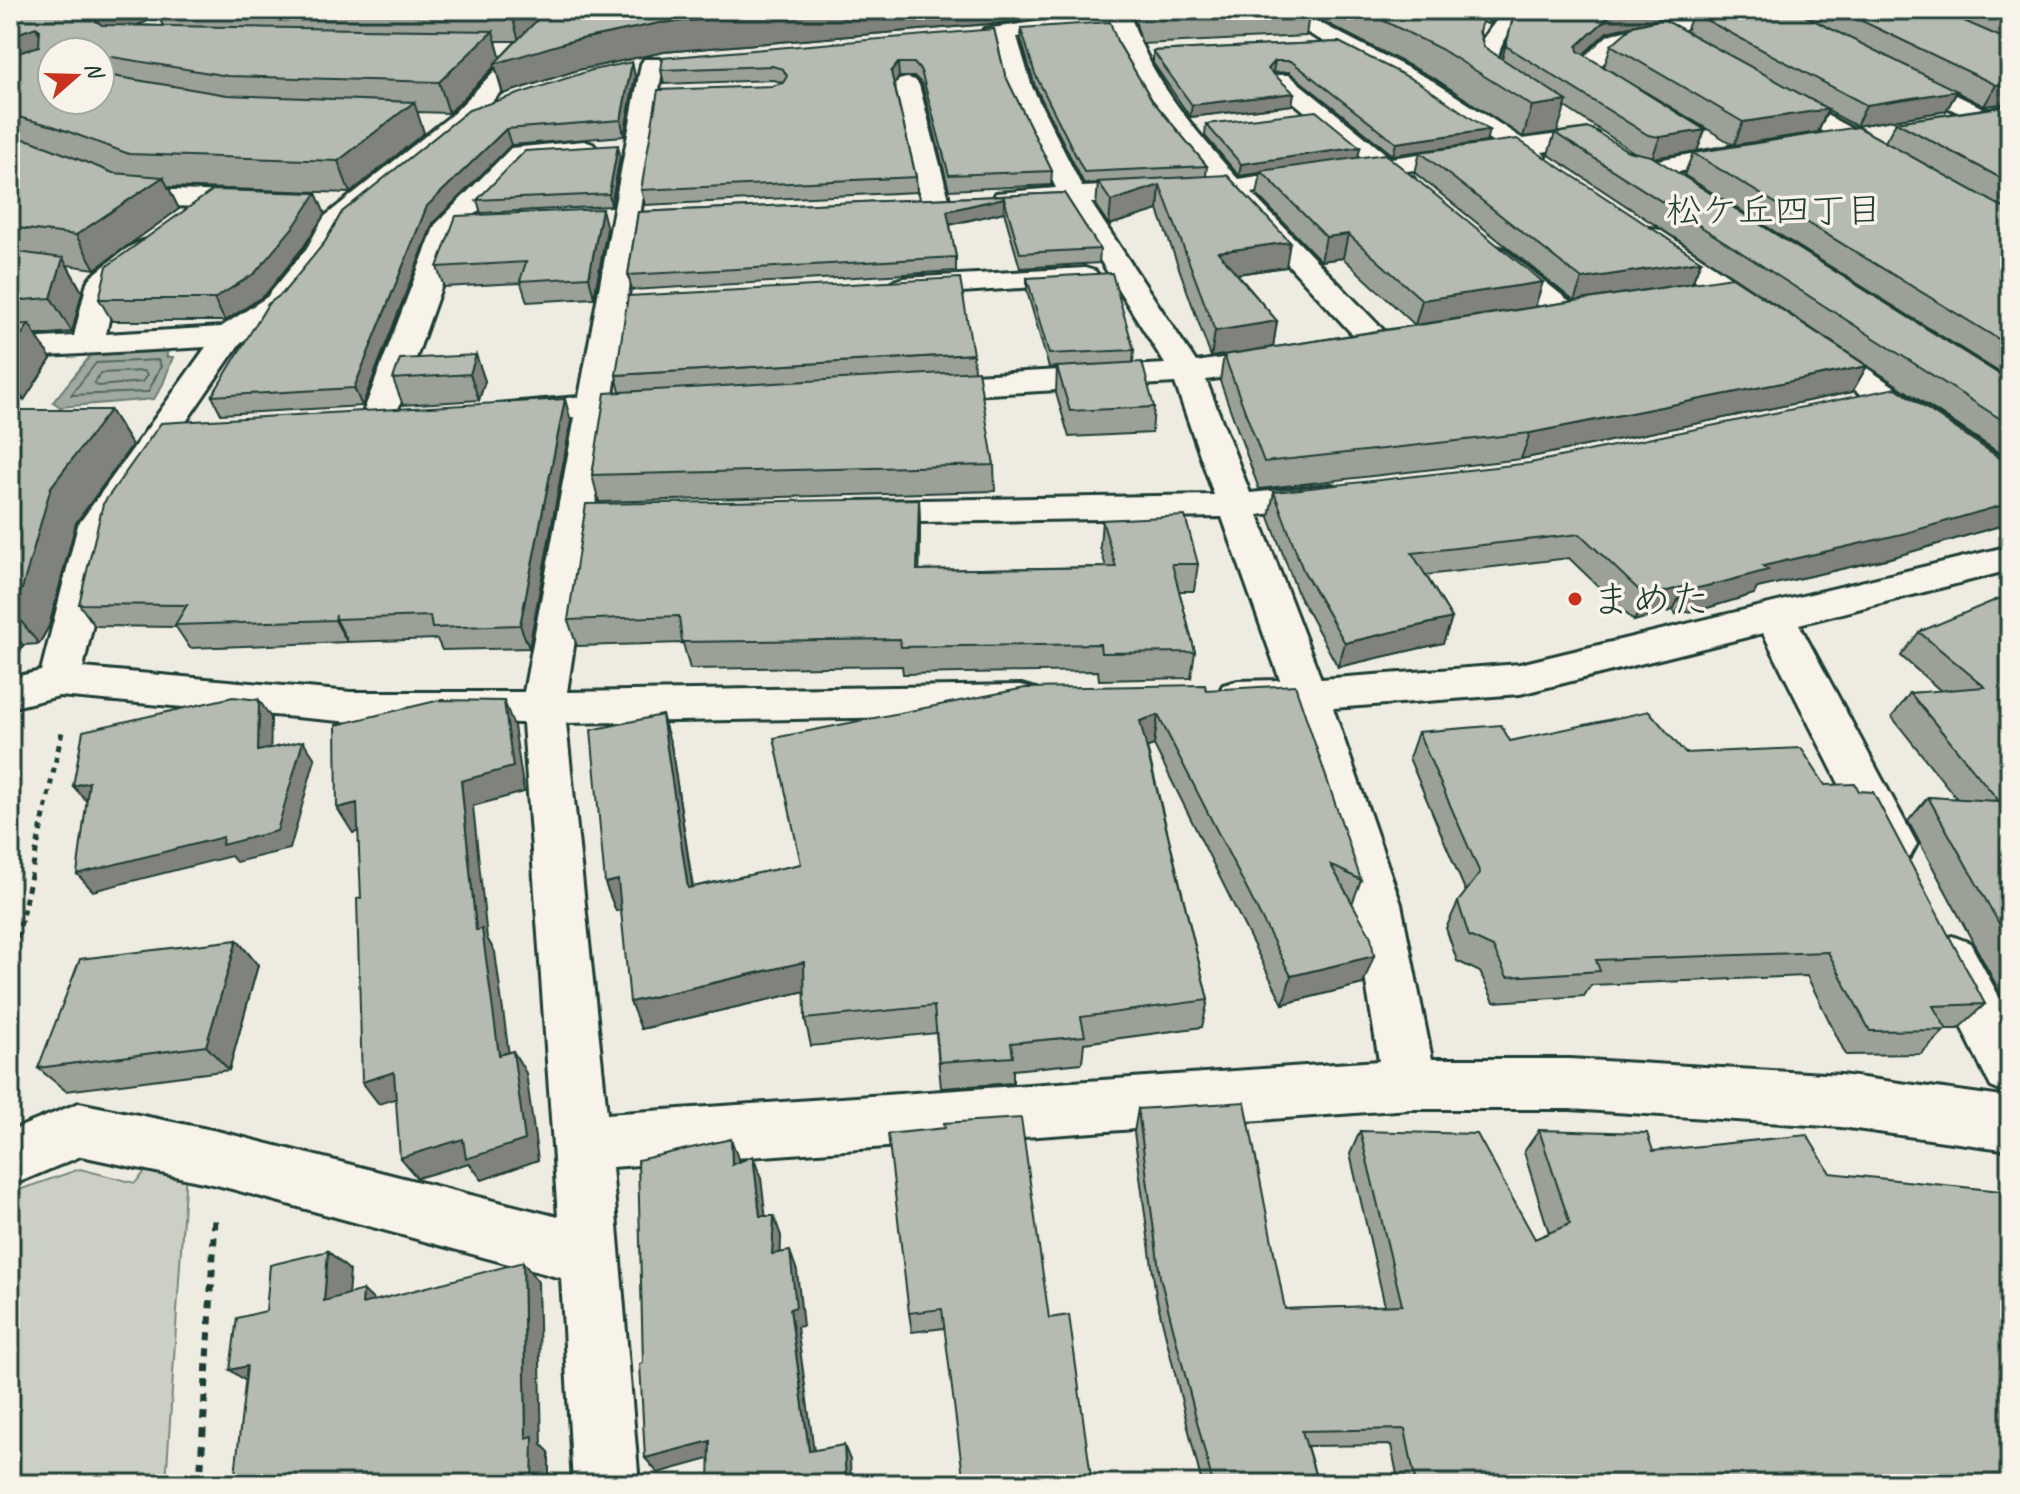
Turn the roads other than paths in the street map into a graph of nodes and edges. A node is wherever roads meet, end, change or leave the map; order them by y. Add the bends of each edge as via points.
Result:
1 (565, 10) edge
2 (1279, 10) edge
3 (1517, 10) edge
4 (1735, 10) edge
5 (1118, 16) edge
6 (1468, 27) edge
7 (1662, 31) junction
8 (1495, 38) junction
9 (1342, 43) junction
10 (1297, 45) edge
11 (1689, 46) edge
12 (493, 50) edge
13 (524, 51) junction
14 (1164, 52) edge
15 (1134, 54) junction
16 (1883, 67) edge
17 (651, 76) dead end
18 (1281, 80) edge
19 (1755, 83) edge
20 (907, 85) dead end
21 (507, 105) edge
22 (1649, 107) edge
23 (1320, 112) junction
24 (2010, 112) edge
25 (1290, 116) edge
26 (1982, 117) junction
27 (460, 121) junction
28 (426, 122) edge
29 (1938, 123) edge
30 (1214, 125) edge
31 (1184, 128) junction
32 (1893, 130) edge
33 (2010, 131) edge
34 (1849, 136) junction
35 (1700, 139) edge
36 (1803, 143) edge
37 (638, 146) junction
38 (1772, 148) edge
39 (1521, 149) junction
40 (10, 152) edge
41 (1726, 155) junction
42 (1620, 156) junction
43 (1387, 167) junction
44 (1916, 174) edge
45 (1560, 175) edge
46 (1678, 186) edge
47 (1230, 188) junction
48 (1073, 196) junction
49 (1423, 197) edge
50 (215, 200) junction
51 (287, 202) edge
52 (316, 203) edge
53 (936, 203) junction
54 (360, 204) junction
55 (905, 204) edge
56 (1625, 219) edge
57 (481, 224) edge
58 (449, 225) junction
59 (1471, 236) edge
60 (1124, 274) junction
61 (72, 278) dead end
62 (102, 282) junction
63 (875, 288) edge
64 (1729, 289) junction
65 (1685, 296) edge
66 (1536, 319) edge
67 (229, 336) junction
68 (88, 345) junction
69 (10, 349) edge
70 (1187, 373) junction
71 (891, 389) edge
72 (1889, 398) junction
73 (688, 400) edge
74 (595, 405) junction
75 (1843, 408) edge
76 (471, 413) edge
77 (378, 418) edge
78 (2010, 480) edge
79 (1360, 492) edge
80 (1237, 506) junction
81 (823, 512) edge
82 (2010, 558) edge
83 (1775, 617) junction
84 (66, 682) junction
85 (10, 693) edge
86 (1306, 695) junction
87 (1195, 697) edge
88 (1052, 699) edge
89 (543, 708) junction
90 (2010, 1070) edge
91 (1410, 1084) junction
92 (2010, 1124) edge
93 (582, 1142) junction
94 (10, 1159) edge
95 (588, 1255) junction
96 (606, 1484) edge

1 - 13 street
2 - 9 street
3 - 8 street
4 - 7 street
5 - 15 street
5 - 48 street via 990,34
6 - 8 street
7 - 11 street
7 - 22 street via 1616,40 1584,68
8 - 42 street via 1485,57 1486,69
9 - 10 street
9 - 39 street via 1425,86
12 - 13 street
13 - 27 street
14 - 15 street
15 - 31 street via 1151,88
16 - 26 street
17 - 37 street
18 - 23 street
19 - 34 street
20 - 53 street
21 - 27 street
23 - 25 street
23 - 43 street
24 - 26 street
26 - 29 street
26 - 33 street
27 - 28 street
27 - 54 street
30 - 31 street
31 - 47 street
32 - 34 street
34 - 36 street
34 - 44 street
35 - 41 street
37 - 58 street via 520,153
37 - 74 street via 624,218 626,302
38 - 41 street
39 - 42 street
39 - 43 street
39 - 45 street
40 - 50 street via 141,197
41 - 42 street
42 - 46 street
43 - 47 street
43 - 49 street
47 - 48 street
47 - 70 street via 1395,341
48 - 53 street
48 - 60 street
50 - 51 street
50 - 62 street
52 - 54 street
53 - 55 street
54 - 67 street via 334,223 320,251 278,303
56 - 64 street
57 - 58 street
58 - 77 street
59 - 66 street via 1582,312
60 - 63 street
60 - 70 street
61 - 62 street
62 - 68 street
64 - 65 street
64 - 72 street
67 - 68 street
67 - 84 street via 179,430 97,525
68 - 69 street
70 - 71 street
70 - 80 street
72 - 75 street
72 - 78 street
73 - 74 street
74 - 76 street
74 - 89 street via 591,516
79 - 80 street
80 - 81 street
80 - 86 street
82 - 83 street
83 - 86 street via 1520,679
83 - 90 street
84 - 85 street
84 - 89 street via 351,707
86 - 87 street
86 - 91 street via 1377,904
88 - 89 street
89 - 93 street
91 - 92 street via 1570,1084 1841,1101
91 - 93 street
93 - 95 street
94 - 95 street via 79,1129 217,1158
95 - 96 street

